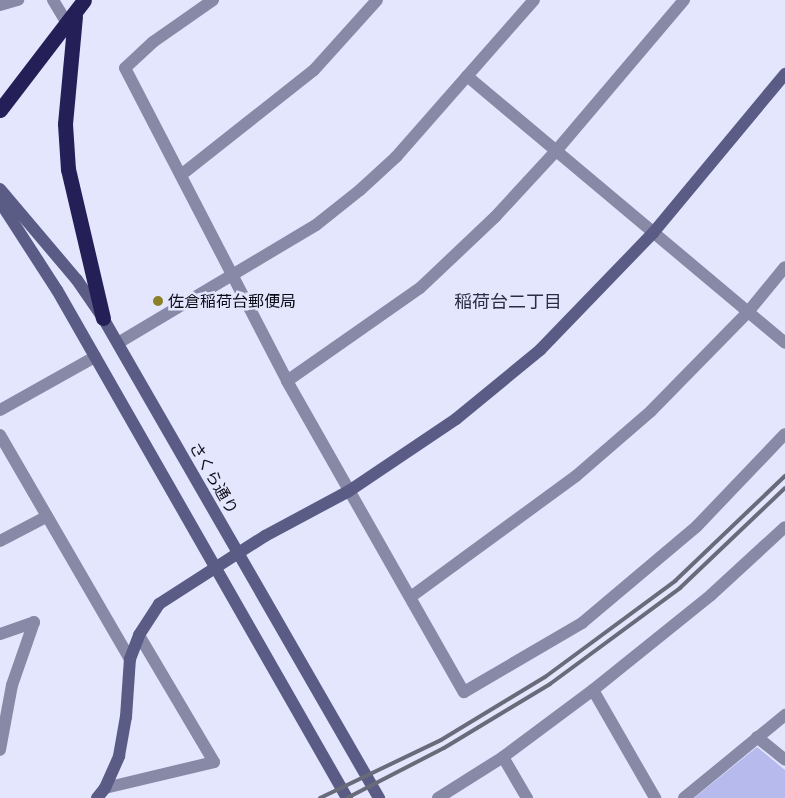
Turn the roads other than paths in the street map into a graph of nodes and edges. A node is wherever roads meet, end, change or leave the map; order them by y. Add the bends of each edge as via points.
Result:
1 (18, 0) edge
2 (53, 0) edge
3 (84, 0) edge
4 (213, 0) edge
5 (376, 0) edge
6 (534, 0) edge
7 (684, 0) edge
8 (0, 5) edge
9 (71, 20) junction
10 (785, 74) edge
11 (467, 76) junction
12 (0, 110) edge
13 (556, 151) junction
14 (181, 175) junction
15 (0, 189) edge
16 (0, 202) edge
17 (653, 233) junction
18 (785, 267) edge
19 (232, 276) junction
20 (748, 312) junction
21 (103, 318) junction
22 (118, 343) junction
23 (785, 343) edge
24 (95, 357) junction
25 (287, 381) junction
26 (0, 410) edge
27 (785, 434) edge
28 (0, 435) edge
29 (349, 491) junction
30 (46, 517) junction
31 (785, 527) edge
32 (0, 541) edge
33 (238, 553) junction
34 (216, 567) junction
35 (412, 596) junction
36 (0, 634) edge
37 (139, 634) junction
38 (130, 659) junction
39 (593, 690) junction
40 (785, 715) edge
41 (757, 737) junction
42 (0, 746) edge
43 (503, 758) junction
44 (785, 760) edge
45 (101, 793) edge
46 (347, 798) edge
47 (378, 798) edge
48 (438, 798) edge
49 (527, 798) edge
50 (655, 798) edge
51 (684, 798) edge

1 - 8 street
2 - 9 street
3 - 9 highway
4 - 14 street via 153,42 126,68
5 - 14 street via 314,70
6 - 11 street
7 - 13 street
9 - 12 highway
9 - 21 highway via 65,124 68,169
10 - 17 street
11 - 13 street
11 - 19 street via 396,157 360,190 316,225
13 - 17 street
13 - 25 street via 495,217 420,288
14 - 19 street
15 - 21 street, さくら通り via 77,280
16 - 24 street
17 - 20 street
17 - 29 street via 540,350 456,419
18 - 20 street
19 - 22 street
19 - 25 street
20 - 23 street
20 - 35 street via 651,410 576,476
21 - 22 street, さくら通り
22 - 33 street, さくら通り
24 - 26 street
24 - 34 street
25 - 29 street
27 - 35 street via 697,526 582,623 464,692
28 - 30 street
29 - 33 street
29 - 35 street
30 - 32 street
30 - 38 street
31 - 39 street via 711,594
33 - 34 street
33 - 47 street, さくら通り
34 - 37 street via 159,604
34 - 46 street
36 - 42 street via 34,622 12,685
37 - 38 street
37 - 45 street via 214,762
38 - 45 street via 123,739
39 - 43 street
39 - 50 street
40 - 41 street
41 - 44 street
41 - 51 street
43 - 48 street
43 - 49 street

